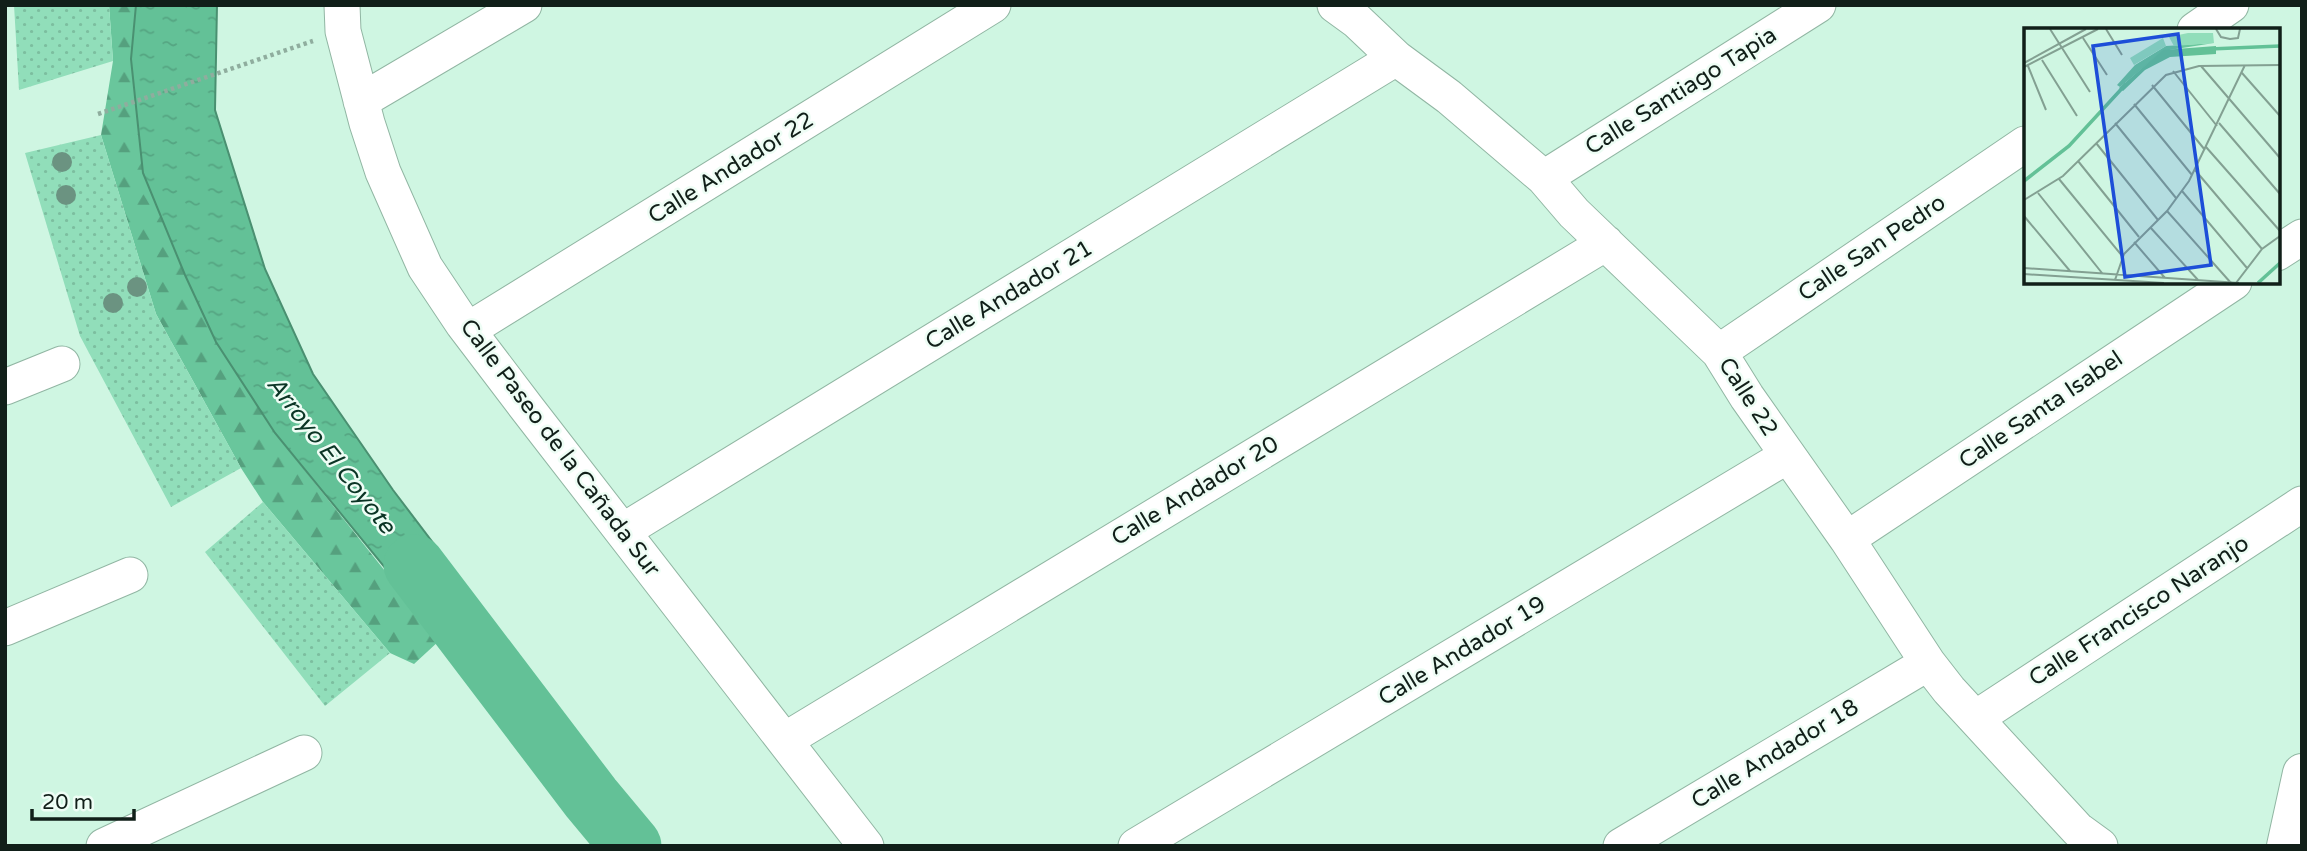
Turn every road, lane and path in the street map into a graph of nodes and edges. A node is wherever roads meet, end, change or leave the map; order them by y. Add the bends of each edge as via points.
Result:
1 (342, 5) edge
2 (524, 5) edge
3 (993, 5) edge
4 (1818, 5) edge
5 (2231, 5) edge
6 (1358, 11) edge
7 (2198, 28) edge
8 (305, 44) dead end
9 (1396, 58) junction
10 (361, 101) junction
11 (98, 114) dead end
12 (2024, 145) edge
13 (1545, 177) junction
14 (2302, 237) edge
15 (1606, 243) junction
16 (2279, 252) edge
17 (2231, 284) edge
18 (468, 330) junction
19 (1718, 352) junction
20 (62, 364) dead end
21 (5, 387) edge
22 (1787, 456) junction
23 (2302, 504) edge
24 (623, 531) junction
25 (1847, 539) junction
26 (130, 575) dead end
27 (5, 628) edge
28 (1928, 663) junction
29 (1976, 718) junction
30 (785, 740) junction
31 (304, 753) dead end
32 (2302, 774) edge
33 (103, 846) edge
34 (866, 846) edge
35 (1136, 846) edge
36 (1621, 846) edge
37 (2100, 846) edge
38 (2287, 846) edge

1 - 10 street, Calle Paseo de la Cañada Sur via 343,31
2 - 10 street
3 - 18 street, Calle Andador 22
4 - 13 street, Calle Santiago Tapia
5 - 7 street
6 - 9 street, Calle 22
8 - 11 path
9 - 13 street, Calle 22
9 - 24 street, Calle Andador 21
10 - 18 street, Calle Paseo de la Cañada Sur via 406,227 425,267
12 - 19 street, Calle San Pedro
13 - 15 street, Calle 22
14 - 16 street
15 - 19 street, Calle 22
15 - 30 street, Calle Andador 20
17 - 25 street, Calle Santa Isabel
18 - 24 street, Calle Paseo de la Cañada Sur
19 - 22 street, Calle 22
20 - 21 street
22 - 25 street, Calle 22
22 - 35 street, Calle Andador 19
23 - 29 street, Calle Francisco Naranjo
24 - 30 street, Calle Paseo de la Cañada Sur
25 - 28 street, Calle 22
26 - 27 street
28 - 29 street, Calle 22
28 - 36 street, Calle Andador 18
29 - 37 street, Calle 22 via 2078,830
30 - 34 street, Calle Paseo de la Cañada Sur
31 - 33 street
32 - 38 street

